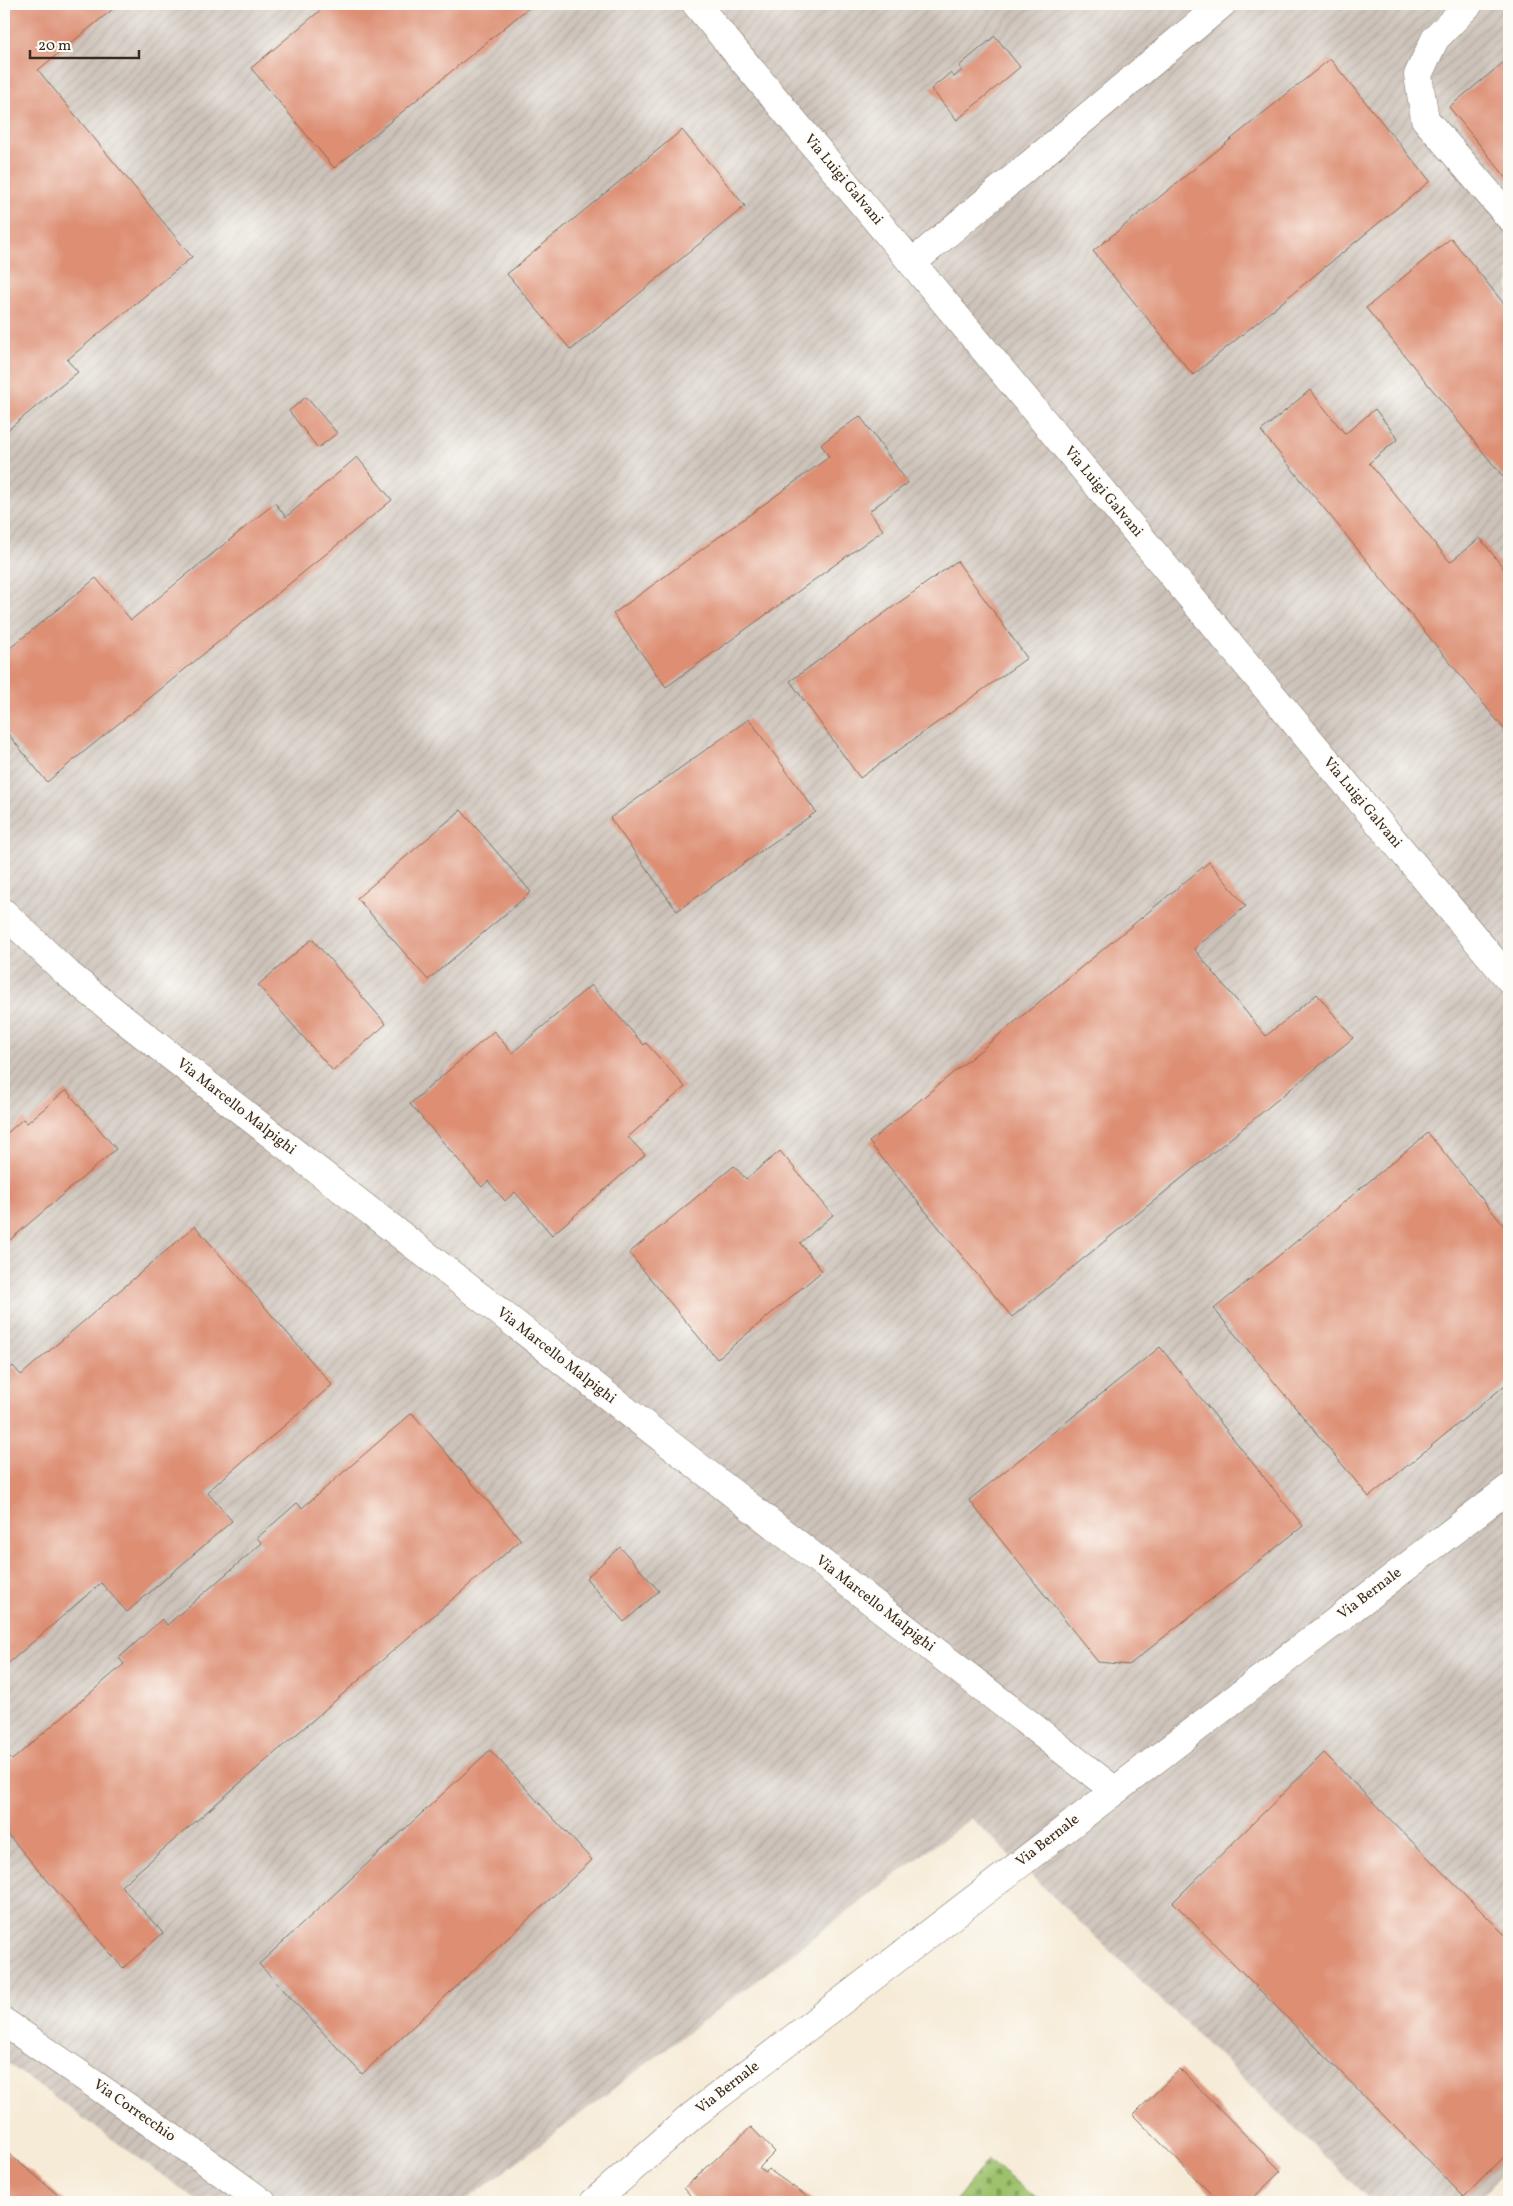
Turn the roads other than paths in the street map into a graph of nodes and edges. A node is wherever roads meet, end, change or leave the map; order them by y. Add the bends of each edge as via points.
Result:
1 (696, 4) edge
2 (1222, 4) edge
3 (1469, 4) edge
4 (1509, 217) edge
5 (912, 264) junction
6 (4, 913) edge
7 (1509, 979) edge
8 (1509, 1488) edge
9 (1114, 1790) junction
10 (4, 2022) edge
11 (262, 2202) edge
12 (594, 2202) edge

1 - 5 street, Via Luigi Galvani
2 - 5 street
3 - 4 street via 1435,39 1418,75 1425,118
5 - 7 street, Via Luigi Galvani
6 - 9 street, Via Marcello Malpighi via 68,974 127,1022
8 - 9 street, Via Bernale
9 - 12 street, Via Bernale via 692,2116
10 - 11 street, Via Correcchio

